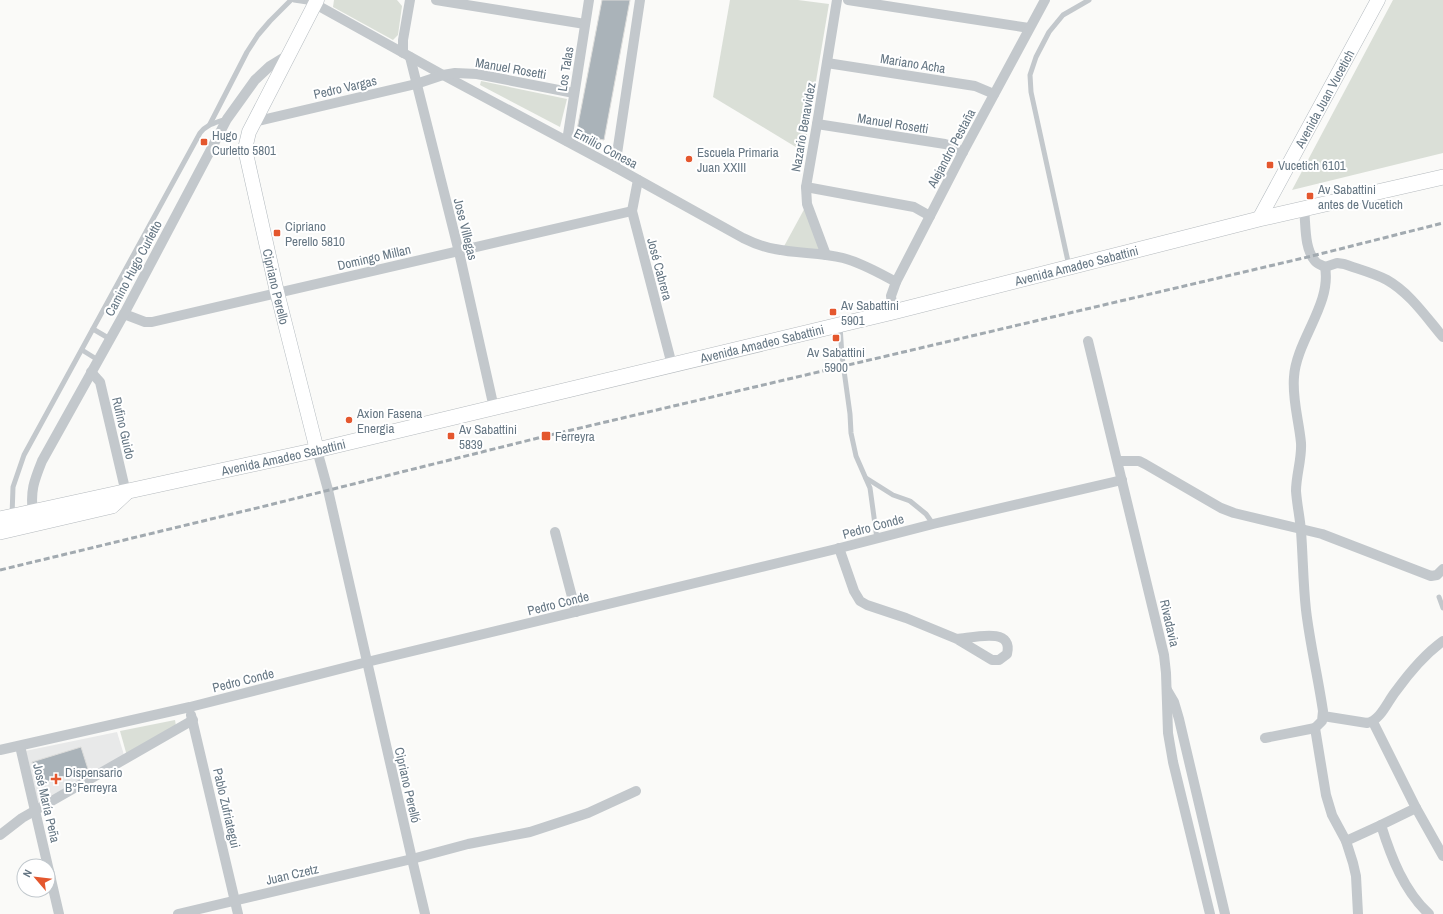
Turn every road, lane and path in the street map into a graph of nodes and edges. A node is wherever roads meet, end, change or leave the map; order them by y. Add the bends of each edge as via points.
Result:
1 (292, 0) edge
2 (410, 0) edge
3 (436, 0) edge
4 (589, 0) edge
5 (640, 0) edge
6 (837, 0) edge
7 (848, 0) edge
8 (1045, 0) edge
9 (1089, 0) edge
10 (1378, 0) edge
11 (316, 2) edge
12 (585, 24) junction
13 (1030, 28) junction
14 (289, 54) junction
15 (406, 55) junction
16 (827, 63) junction
17 (443, 75) junction
18 (416, 84) junction
19 (574, 92) junction
20 (994, 94) junction
21 (227, 119) junction
22 (254, 122) junction
23 (210, 124) junction
24 (817, 124) junction
25 (566, 141) junction
26 (964, 152) junction
27 (615, 167) junction
28 (1443, 177) edge
29 (638, 180) junction
30 (806, 187) junction
31 (1304, 209) junction
32 (632, 211) junction
33 (930, 216) junction
34 (1259, 219) junction
35 (459, 252) junction
36 (826, 255) junction
37 (1069, 267) junction
38 (1326, 267) junction
39 (896, 282) junction
40 (277, 292) junction
41 (893, 312) junction
42 (124, 314) junction
43 (840, 325) junction
44 (93, 329) junction
45 (1443, 337) edge
46 (110, 339) junction
47 (1088, 341) dead end
48 (82, 350) junction
49 (98, 360) junction
50 (672, 365) junction
51 (91, 372) junction
52 (494, 408) junction
53 (317, 450) junction
54 (1118, 461) junction
55 (866, 478) junction
56 (1122, 480) junction
57 (126, 493) junction
58 (33, 513) junction
59 (6, 518) edge
60 (933, 524) junction
61 (1301, 529) junction
62 (0, 532) edge
63 (555, 532) dead end
64 (877, 539) junction
65 (839, 548) junction
66 (1443, 569) edge
67 (1439, 597) dead end
68 (1443, 608) edge
69 (576, 612) junction
70 (957, 640) dead end
71 (1443, 641) edge
72 (366, 662) junction
73 (1166, 689) junction
74 (190, 707) junction
75 (1323, 716) junction
76 (193, 720) junction
77 (1373, 722) junction
78 (1315, 728) junction
79 (1265, 738) dead end
80 (20, 746) junction
81 (0, 750) edge
82 (636, 791) dead end
83 (1416, 808) junction
84 (36, 810) junction
85 (1381, 825) junction
86 (0, 835) edge
87 (1346, 841) junction
88 (1443, 856) edge
89 (412, 859) junction
90 (235, 901) junction
91 (59, 914) edge
92 (178, 914) edge
93 (238, 914) edge
94 (425, 914) edge
95 (1210, 914) edge
96 (1225, 914) edge
97 (1358, 914) edge
98 (1429, 914) edge

1 - 11 lane
1 - 23 lane via 258,35
2 - 15 street, Jose Villegas via 403,40
3 - 12 street
4 - 12 street, Los Talas
5 - 27 street
6 - 16 street, Nazario Benavidez
7 - 13 street
8 - 13 street, Alejandro Pestaña
9 - 37 lane via 1063,16 1049,32 1030,75 1030,92
10 - 34 main road, Avenida Juan Vucetich
11 - 14 main road, Cipriano Perello
11 - 15 street, Emilio Conesa
12 - 19 street, Los Talas
13 - 20 street, Alejandro Pestaña
14 - 21 street, Camino Hugo Curletto via 270,66 255,80
14 - 22 main road, Cipriano Perello
15 - 17 street, Emilio Conesa
15 - 18 street, Jose Villegas
16 - 20 street, Mariano Acha via 975,86
16 - 24 street, Nazario Benavidez
17 - 18 street, Pedro Vargas
17 - 19 street, Manuel Rosetti via 477,74
17 - 25 street, Emilio Conesa
18 - 22 street, Pedro Vargas
18 - 35 street, Jose Villegas
19 - 25 street, Los Talas
20 - 26 street, Alejandro Pestaña
21 - 23 lane
21 - 42 street, Camino Hugo Curletto
22 - 40 main road, Cipriano Perello via 248,132 245,149
23 - 44 lane via 200,133
24 - 26 street, Manuel Rosetti via 945,144
24 - 30 street, Nazario Benavidez
25 - 27 street, Emilio Conesa
26 - 33 street, Alejandro Pestaña
27 - 29 street, Emilio Conesa
28 - 31 main road, Avenida Amadeo Sabattini
29 - 32 street, José Cabrera
29 - 36 street, Emilio Conesa via 758,245 777,250
30 - 33 street via 914,207
30 - 36 street, Nazario Benavidez via 807,204
31 - 34 main road, Avenida Amadeo Sabattini
31 - 38 street via 1312,256 1316,262
32 - 35 street, Domingo Millan
32 - 50 street, José Cabrera
33 - 39 street, Alejandro Pestaña
34 - 37 main road, Avenida Amadeo Sabattini
35 - 40 street, Domingo Millan
35 - 52 street, Jose Villegas
36 - 39 street, Emilio Conesa via 863,265
37 - 41 main road, Avenida Amadeo Sabattini
38 - 45 street via 1337,263 1344,264 1386,279 1409,297
38 - 61 street via 1325,288 1300,352 1294,378 1296,416 1301,444 1296,492
39 - 41 street, Alejandro Pestaña via 891,296
40 - 42 street, Domingo Millan via 152,322
40 - 53 main road, Cipriano Perello
41 - 43 main road, Avenida Amadeo Sabattini
42 - 46 street, Camino Hugo Curletto
43 - 50 main road, Avenida Amadeo Sabattini
43 - 55 lane via 851,433 856,456
44 - 46 lane
44 - 48 lane
46 - 49 street, Camino Hugo Curletto
47 - 54 street, Rivadavia
48 - 49 lane
48 - 59 lane via 24,455
49 - 51 street, Camino Hugo Curletto
50 - 52 main road, Avenida Amadeo Sabattini
51 - 57 street, Rufino Guido via 100,382
51 - 58 street, Camino Hugo Curletto via 33,482
52 - 53 main road, Avenida Amadeo Sabattini
53 - 57 main road, Avenida Amadeo Sabattini
53 - 72 street, Cipriano Perelló
54 - 56 street, Rivadavia
54 - 61 street via 1139,461 1234,513
55 - 60 lane via 893,495 910,500
55 - 64 lane via 870,488
56 - 60 street, Pedro Conde
56 - 73 street, Rivadavia via 1164,655
57 - 58 main road, Avenida Amadeo Sabattini via 111,494
57 - 62 main road, Avenida Amadeo Sabattini via 112,506
58 - 59 main road, Avenida Amadeo Sabattini
60 - 64 street, Pedro Conde
61 - 66 street via 1336,539 1431,576 1437,575
61 - 75 street via 1306,608
63 - 69 street
64 - 65 street, Pedro Conde
65 - 69 street, Pedro Conde
65 - 70 street via 860,601
67 - 68 lane
69 - 72 street, Pedro Conde
71 - 77 street via 1428,653 1395,691
72 - 74 street, Pedro Conde
72 - 89 street, Cipriano Perelló
73 - 95 street, Rivadavia via 1168,733 1173,762
73 - 96 street via 1174,702 1179,719
74 - 76 street, Pablo Zufriategui
74 - 80 street, Pedro Conde
75 - 77 street
75 - 78 street
76 - 84 street
76 - 90 street, Pablo Zufriategui
77 - 83 street
78 - 79 street
78 - 87 street via 1326,795 1332,815
80 - 81 street, Pedro Conde
80 - 84 street, José María Peña
82 - 89 street, Juan Czetz via 588,813 530,832 468,844
83 - 85 street
83 - 88 street
84 - 86 street
84 - 91 street, José María Peña
85 - 87 street
85 - 98 street via 1398,871
87 - 97 street via 1356,876
89 - 90 street, Juan Czetz
89 - 94 street, Cipriano Perelló
90 - 92 street, Juan Czetz
90 - 93 street, Pablo Zufriategui

